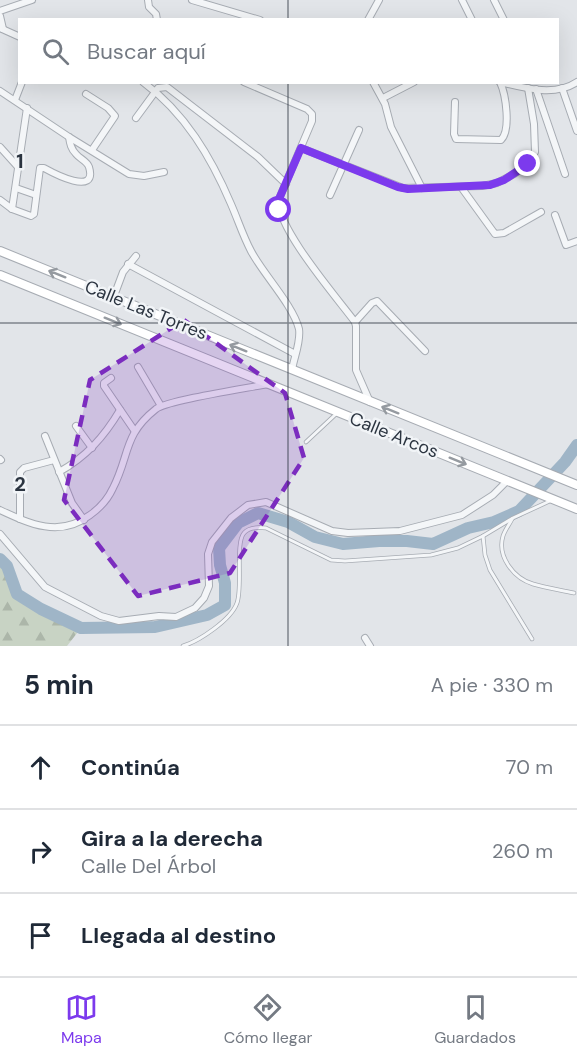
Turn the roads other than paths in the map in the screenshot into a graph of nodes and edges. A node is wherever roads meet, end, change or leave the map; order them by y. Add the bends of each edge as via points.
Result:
1 (32, 0) edge
2 (148, 0) edge
3 (192, 0) edge
4 (379, 0) edge
5 (462, 0) edge
6 (494, 0) edge
7 (0, 11) edge
8 (0, 16) edge
9 (157, 18) edge
10 (251, 18) edge
11 (369, 18) edge
12 (471, 18) edge
13 (503, 18) edge
14 (2, 28) edge
15 (18, 36) edge
16 (577, 82) edge
17 (21, 84) edge
18 (146, 84) edge
19 (249, 84) edge
20 (374, 84) edge
21 (410, 84) edge
22 (500, 84) edge
23 (505, 84) edge
24 (543, 84) edge
25 (562, 88) junction
26 (532, 89) junction
27 (547, 90) junction
28 (0, 91) edge
29 (155, 91) junction
30 (86, 94) dead end
31 (383, 98) junction
32 (15, 100) junction
33 (455, 102) dead end
34 (27, 108) junction
35 (136, 118) dead end
36 (359, 130) dead end
37 (577, 131) edge
38 (69, 137) junction
39 (0, 147) edge
40 (301, 148) junction
41 (92, 150) junction
42 (343, 166) junction
43 (18, 167) junction
44 (164, 172) dead end
45 (565, 174) dead end
46 (286, 184) junction
47 (461, 187) junction
48 (16, 188) junction
49 (422, 188) junction
50 (36, 195) junction
51 (330, 195) dead end
52 (0, 200) edge
53 (12, 209) junction
54 (541, 212) dead end
55 (555, 215) dead end
56 (577, 241) edge
57 (0, 251) edge
58 (136, 256) dead end
59 (128, 264) junction
60 (0, 275) edge
61 (114, 296) junction
62 (355, 322) junction
63 (425, 351) dead end
64 (295, 354) junction
65 (138, 367) dead end
66 (292, 370) junction
67 (111, 378) dead end
68 (268, 384) junction
69 (370, 402) junction
70 (161, 406) junction
71 (120, 410) junction
72 (337, 413) junction
73 (76, 426) dead end
74 (134, 430) junction
75 (45, 436) dead end
76 (306, 442) dead end
77 (92, 448) junction
78 (54, 460) junction
79 (59, 472) junction
80 (507, 481) junction
81 (577, 485) edge
82 (550, 498) junction
83 (577, 509) edge
84 (0, 510) edge
85 (513, 518) junction
86 (20, 519) junction
87 (84, 520) junction
88 (0, 534) edge
89 (483, 536) junction
90 (574, 593) dead end
91 (365, 638) dead end
92 (532, 639) dead end
93 (183, 646) edge
94 (370, 646) edge

1 - 7 street
2 - 9 street via 148,7
3 - 10 street
4 - 11 street
5 - 12 street
6 - 13 street
8 - 14 street
14 - 15 street
16 - 25 street
17 - 32 street
18 - 29 street
19 - 40 street via 310,111 312,121
20 - 31 street
21 - 31 street
22 - 33 street via 506,119 506,132 501,140 456,139
23 - 26 street
24 - 27 street
25 - 27 street
25 - 37 street
26 - 27 street
26 - 45 street
26 - 47 street via 535,152 531,160 497,183
28 - 32 street
29 - 35 street
29 - 46 street via 162,86 168,88 258,157
29 - 64 street via 184,122 216,169 250,250 296,321 299,337
30 - 41 street via 115,116
31 - 49 street via 391,127
32 - 34 street
34 - 38 street
34 - 43 street
36 - 42 street
38 - 41 street
38 - 50 street via 71,148 89,167 90,176 83,182 69,181 40,168
39 - 43 street
40 - 42 street
40 - 46 street
41 - 44 street via 135,176
42 - 49 street via 398,187
42 - 51 street
43 - 48 street
46 - 62 street via 278,206 287,228
47 - 49 street
47 - 54 street via 495,234
48 - 50 street
48 - 53 street
50 - 53 street via 31,216
52 - 53 street
55 - 56 street via 566,245
61 -> 57 main road, Calle Las Torres
58 - 59 street
59 - 61 street
59 - 64 street
60 -> 68 main road, Calle Las Torres
66 -> 61 main road, Calle Las Torres
62 - 63 street via 376,301
62 - 69 street via 356,370
64 - 66 street
65 - 70 street
66 - 69 main road, Calle Arcos
67 - 71 street via 104,386
68 - 70 street
68 - 72 main road, Calle Arcos
81 -> 69 main road, Calle Arcos
70 - 74 street
71 - 74 street
71 - 77 street
72 - 76 lane
72 -> 80 main road, Calle Arcos
73 - 77 street
74 - 87 street via 113,488 101,507
75 - 78 street
77 - 79 street
78 - 79 street
78 - 86 street via 22,470
79 - 87 street
80 - 82 main road, Calle Arcos
80 - 88 street via 462,515 400,531 348,533 323,529 266,502 248,504 212,542 208,554 209,586 204,598 195,608 176,616 119,621 100,615 45,587
82 - 83 main road, Calle Arcos
82 - 85 lane
84 - 86 street
85 - 89 lane
85 - 90 lane via 503,537 502,550 513,572 531,584
86 - 87 street via 39,527 55,528
89 - 92 lane via 489,570
89 - 93 lane via 431,555 345,561 331,560 266,528 254,527 244,533 241,541 237,605 197,641
91 - 94 street

